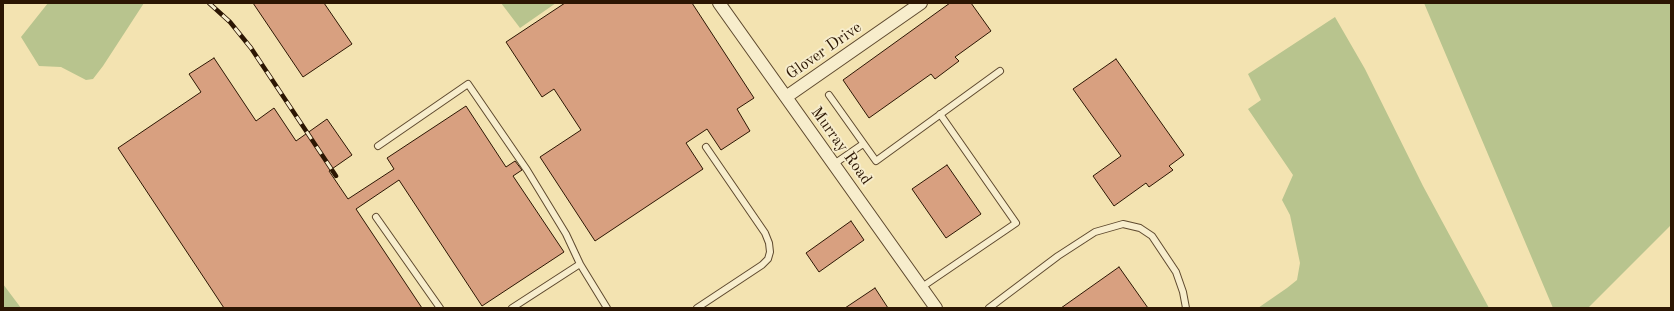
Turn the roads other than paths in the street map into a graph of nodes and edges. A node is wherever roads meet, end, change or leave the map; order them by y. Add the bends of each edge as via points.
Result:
1 (719, 3) edge
2 (921, 3) edge
3 (1000, 71) dead end
4 (828, 95) dead end
5 (786, 98) junction
6 (940, 114) junction
7 (863, 144) junction
8 (378, 146) dead end
9 (706, 147) dead end
10 (834, 164) junction
11 (376, 217) dead end
12 (580, 264) junction
13 (922, 287) junction
14 (440, 308) edge
15 (512, 308) edge
16 (608, 308) edge
17 (697, 308) edge
18 (936, 308) edge
19 (990, 308) edge
20 (1186, 308) edge

1 - 5 street, Murray Road
2 - 5 street, Glover Drive
3 - 6 lane
4 - 7 lane
5 - 10 street, Murray Road
6 - 7 lane via 876,161
6 - 13 lane via 1016,223
7 - 10 lane
8 - 12 lane via 468,84 527,170 566,234
9 - 17 lane via 765,233 770,252 762,265
10 - 13 street, Murray Road
11 - 14 lane
12 - 15 lane
12 - 16 lane
13 - 18 street, Murray Road
19 - 20 lane via 1058,256 1095,232 1123,224 1140,228 1152,236 1176,272

